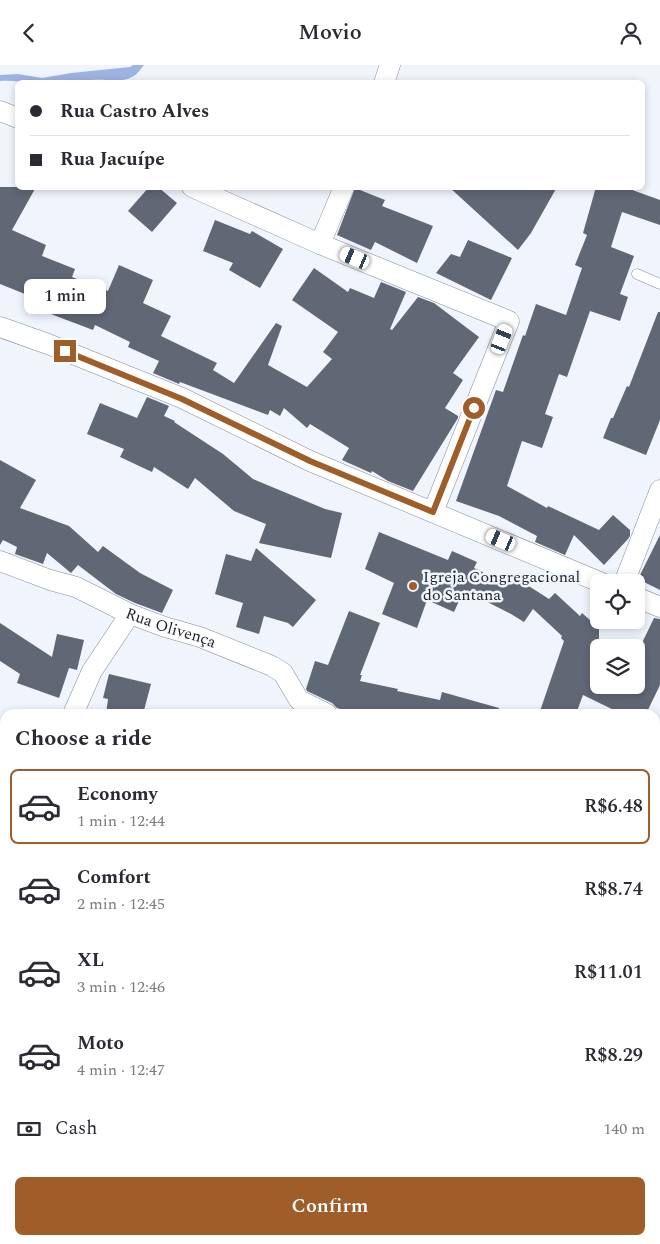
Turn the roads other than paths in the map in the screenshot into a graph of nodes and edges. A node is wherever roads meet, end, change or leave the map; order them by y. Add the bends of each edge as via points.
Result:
1 (390, 65) edge
2 (385, 80) edge
3 (0, 111) edge
4 (15, 117) edge
5 (199, 190) edge
6 (343, 190) edge
7 (320, 244) junction
8 (637, 274) dead end
9 (660, 284) edge
10 (0, 327) edge
11 (660, 490) edge
12 (433, 512) junction
13 (0, 561) edge
14 (627, 574) edge
15 (590, 578) edge
16 (645, 601) edge
17 (660, 607) edge
18 (130, 614) junction
19 (74, 709) edge
20 (318, 709) edge

1 - 2 street
3 - 4 street
5 - 7 street
6 - 7 street
7 - 12 street via 509,321
8 - 9 lane
10 - 12 street via 182,399 310,461
11 - 14 street
12 - 15 street
13 - 18 street, Rua Olivença via 76,587
16 - 17 street
18 - 19 street via 92,671
18 - 20 street, Rua Olivença via 200,637 272,667 283,673 300,699

